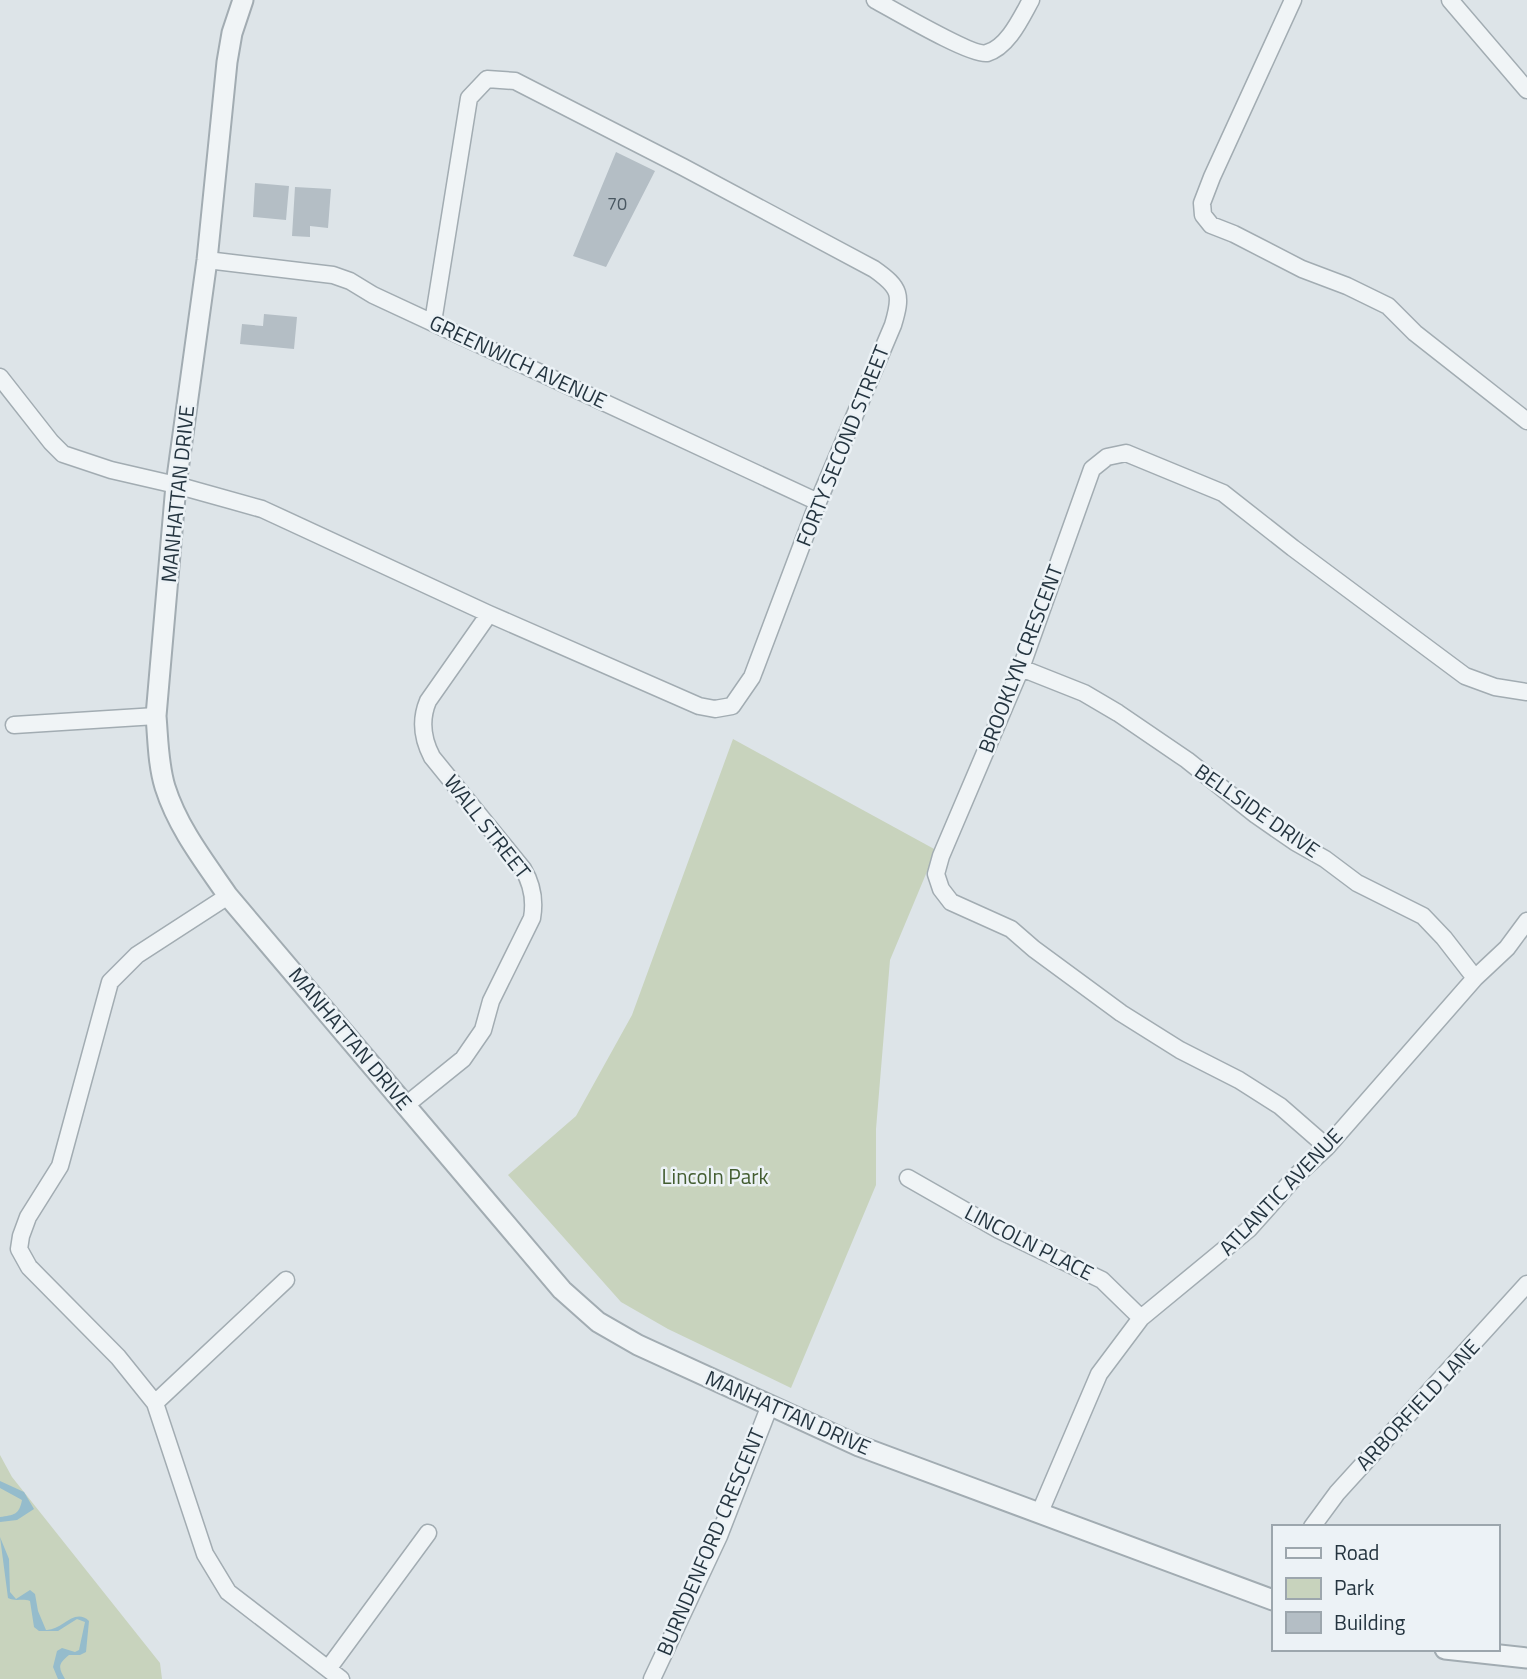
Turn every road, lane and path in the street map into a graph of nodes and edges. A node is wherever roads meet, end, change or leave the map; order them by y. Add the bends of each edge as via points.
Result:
1 (243, 0) edge
2 (875, 0) edge
3 (1031, 0) edge
4 (1293, 0) edge
5 (1450, 0) edge
6 (1527, 90) edge
7 (207, 260) junction
8 (433, 322) junction
9 (0, 377) edge
10 (1527, 421) edge
11 (176, 485) junction
12 (818, 502) junction
13 (489, 614) junction
14 (1021, 667) junction
15 (1527, 692) edge
16 (156, 716) junction
17 (13, 725) dead end
18 (228, 896) junction
19 (1527, 921) edge
20 (1475, 978) junction
21 (407, 1105) junction
22 (1327, 1147) junction
23 (908, 1178) dead end
24 (286, 1280) dead end
25 (1527, 1284) edge
26 (1141, 1318) junction
27 (155, 1403) junction
28 (770, 1405) junction
29 (1040, 1512) junction
30 (1313, 1525) edge
31 (428, 1533) dead end
32 (1272, 1601) edge
33 (1463, 1651) edge
34 (1527, 1658) edge
35 (335, 1674) edge
36 (652, 1679) edge

1 - 7 street, MANHATTAN DRIVE via 227,62
2 - 3 street via 981,54 1005,41
4 - 10 street via 1212,177 1202,203 1203,215 1211,225 1388,306 1415,333
5 - 6 street
7 - 8 street, GREENWICH AVENUE via 332,275
7 - 11 street, MANHATTAN DRIVE
8 - 12 street, GREENWICH AVENUE
8 - 12 street, FORTY SECOND STREET via 470,97 486,79 515,82 874,269 898,290 893,325
9 - 11 street, FORTY SECOND STREET via 63,454
11 - 13 street, FORTY SECOND STREET via 262,509
11 - 16 street, MANHATTAN DRIVE
12 - 13 street, FORTY SECOND STREET via 752,677 732,706 699,706
13 - 21 street, WALL STREET via 428,701 422,729 432,757 523,869 531,883 533,918 491,1001 483,1030 463,1059
14 - 15 street, BROOKLYN CRESCENT via 1092,469 1107,457 1126,453 1223,493 1465,676
14 - 20 street, BELLSIDE DRIVE via 1084,693 1118,713 1295,842 1357,883 1423,916
14 - 22 street, BROOKLYN CRESCENT via 941,856 936,874 941,889 951,902 1011,929 1121,1013 1280,1106
16 - 17 street
16 - 18 street, MANHATTAN DRIVE via 165,786 184,833
18 - 21 street, MANHATTAN DRIVE
18 - 27 street via 137,955 110,982 61,1166 28,1217 19,1249 29,1267 118,1357
19 - 20 street, ATLANTIC AVENUE
20 - 22 street, ATLANTIC AVENUE
21 - 28 street, MANHATTAN DRIVE via 562,1290 598,1322
22 - 26 street, ATLANTIC AVENUE via 1249,1229
23 - 26 street, LINCOLN PLACE via 999,1230 1102,1280
24 - 27 street
25 - 30 street, ARBORFIELD LANE via 1337,1493
26 - 29 street, ATLANTIC AVENUE via 1100,1374
27 - 35 street via 205,1554 217,1577 228,1592
28 - 29 street, MANHATTAN DRIVE via 859,1446
28 - 36 street, BURNDENFORD CRESCENT via 719,1536
29 - 32 street, MANHATTAN DRIVE
31 - 35 street
33 - 34 street

